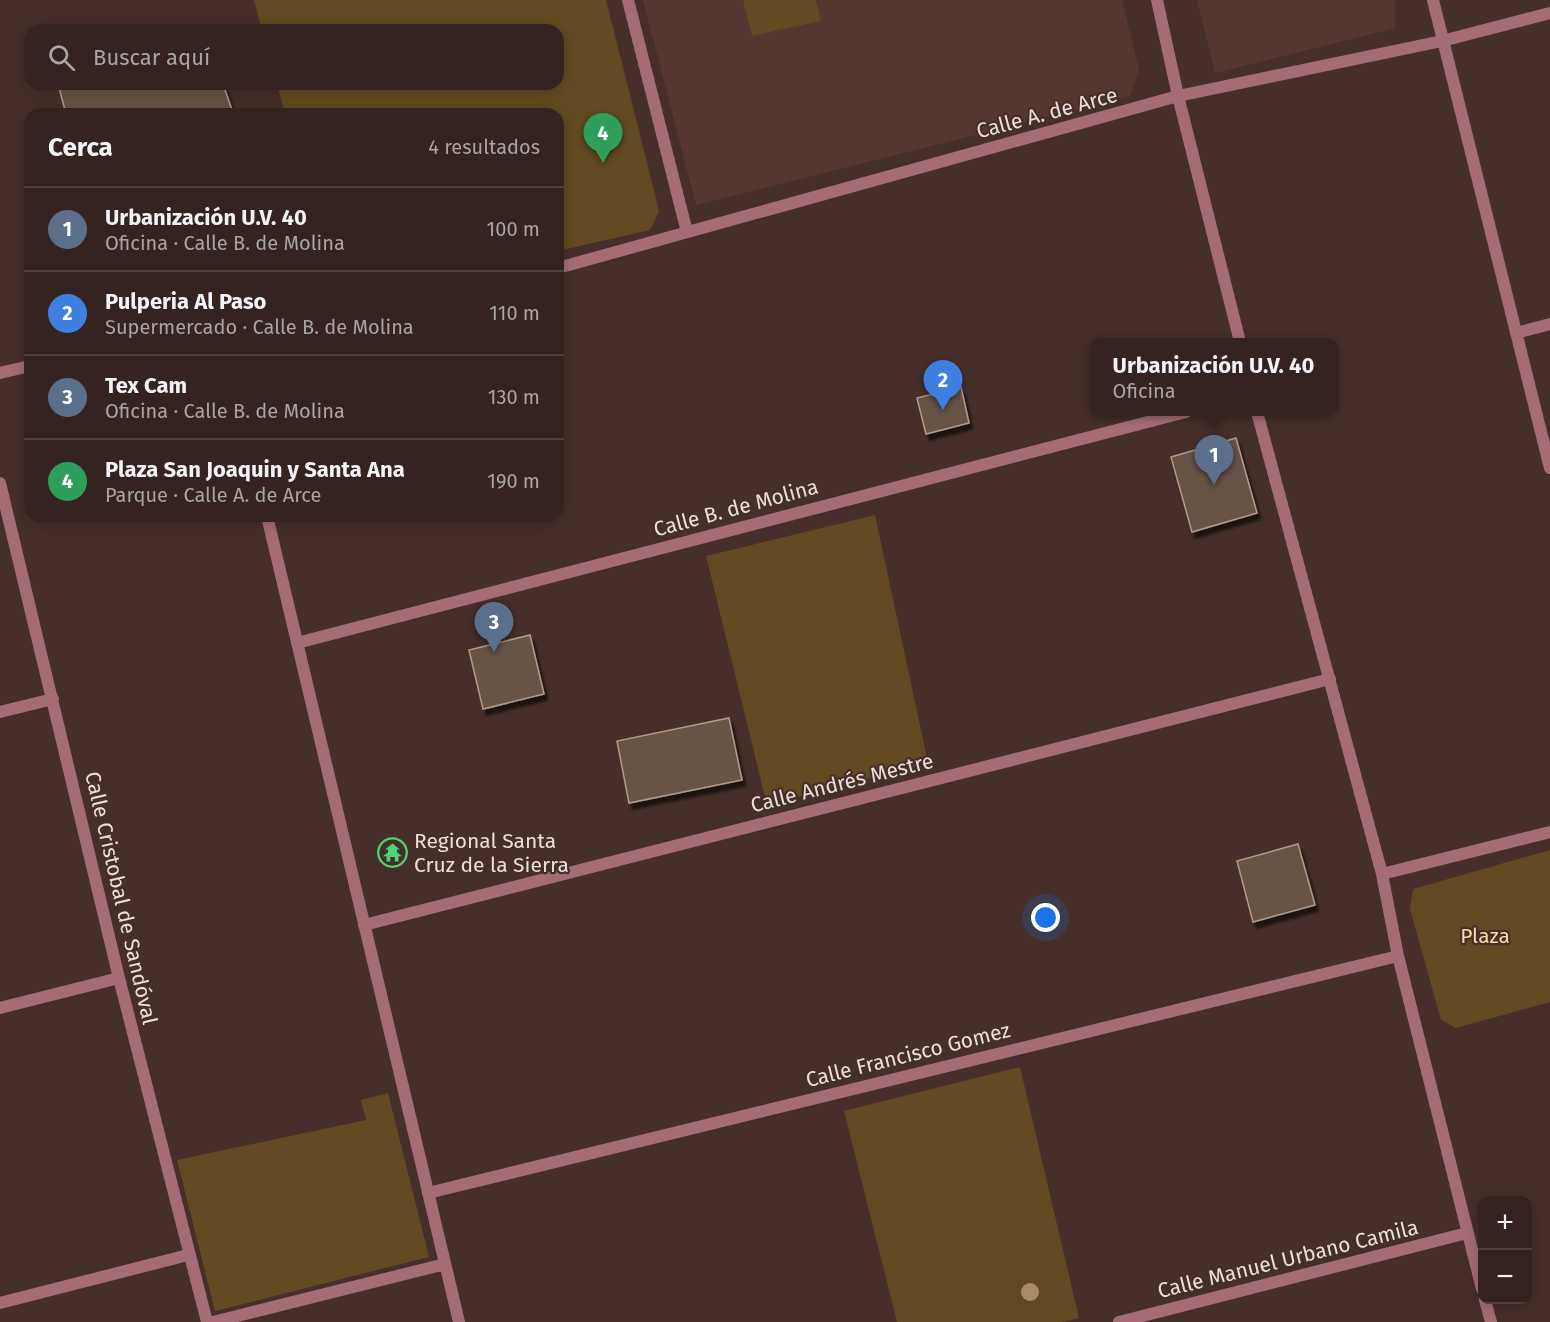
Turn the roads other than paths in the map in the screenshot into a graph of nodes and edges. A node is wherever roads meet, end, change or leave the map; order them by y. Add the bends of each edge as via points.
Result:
1 (628, 0) edge
2 (1157, 0) edge
3 (1433, 0) edge
4 (1550, 13) edge
5 (1442, 41) junction
6 (1178, 96) junction
7 (687, 232) junction
8 (564, 266) edge
9 (1550, 324) edge
10 (1516, 333) junction
11 (1239, 338) edge
12 (24, 367) edge
13 (0, 373) edge
14 (1166, 416) edge
15 (1258, 416) edge
16 (1550, 468) edge
17 (0, 483) edge
18 (268, 522) edge
19 (297, 643) junction
20 (1330, 679) junction
21 (53, 699) junction
22 (0, 712) edge
23 (1550, 832) edge
24 (1382, 874) junction
25 (364, 926) junction
26 (1398, 956) junction
27 (119, 978) junction
28 (0, 1008) edge
29 (428, 1192) junction
30 (1467, 1233) junction
31 (188, 1255) junction
32 (445, 1264) junction
33 (1478, 1274) edge
34 (0, 1303) edge
35 (1486, 1304) edge
36 (207, 1322) edge
37 (213, 1322) edge
38 (459, 1322) edge
39 (1119, 1322) edge
40 (1491, 1322) edge

1 - 7 street
2 - 6 street
3 - 5 street
4 - 5 street, Calle A. de Arce
5 - 6 street, Calle A. de Arce
5 - 10 street
6 - 7 street, Calle A. de Arce
6 - 11 street
7 - 8 street, Calle A. de Arce
9 - 10 street
10 - 16 street
12 - 13 street
14 - 19 street, Calle B. de Molina
15 - 20 street
17 - 21 street, Calle Cristobal de Sandóval
18 - 19 street
19 - 25 street
20 - 24 street
20 - 25 street, Calle Andrés Mestre
21 - 22 street
21 - 27 street, Calle Cristobal de Sandóval
23 - 24 street
24 - 26 street
25 - 29 street
26 - 29 street, Calle Francisco Gomez
26 - 30 street
27 - 28 street
27 - 31 street, Calle Cristobal de Sandóval
29 - 32 street
30 - 33 street
30 - 39 street, Calle Manuel Urbano Camila
31 - 34 street
31 - 36 street, Calle Cristobal de Sandóval
32 - 37 street
32 - 38 street
35 - 40 street

